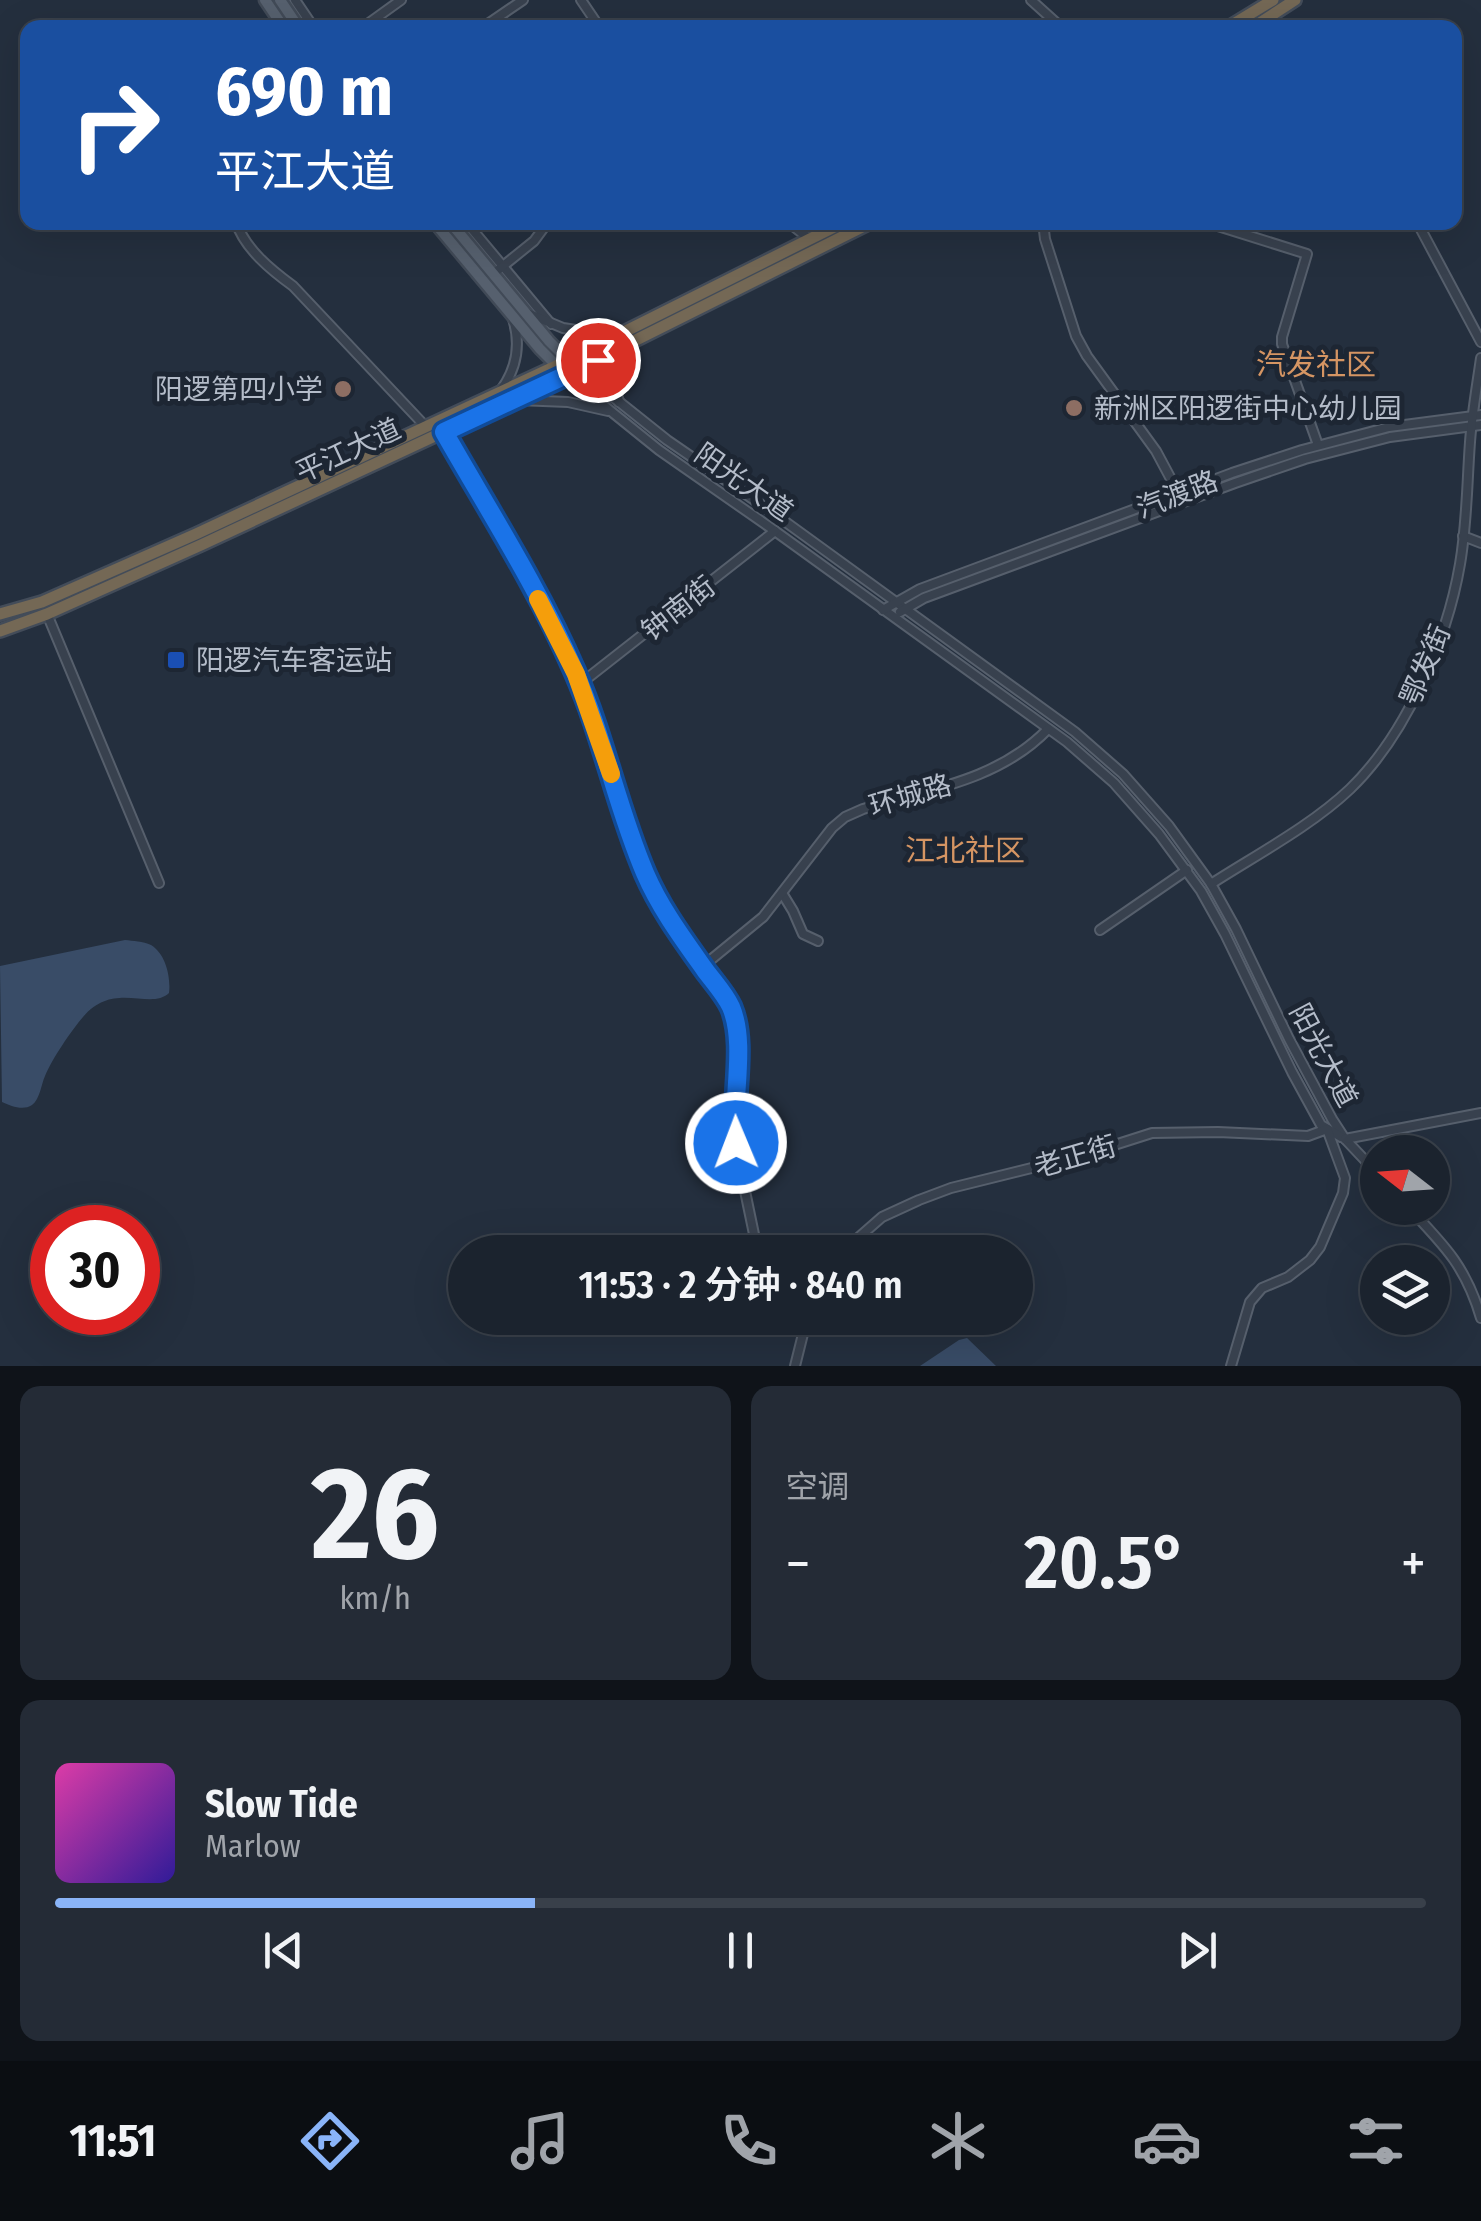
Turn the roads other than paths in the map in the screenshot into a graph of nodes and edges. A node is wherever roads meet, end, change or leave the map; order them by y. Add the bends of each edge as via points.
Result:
1 (401, 0) edge
2 (523, 0) edge
3 (1032, 0) edge
4 (1272, 0) edge
5 (1295, 0) edge
6 (373, 20) edge
7 (494, 20) edge
8 (1053, 20) edge
9 (1240, 20) edge
10 (1264, 20) edge
11 (240, 230) edge
12 (441, 230) edge
13 (458, 230) edge
14 (471, 230) edge
15 (542, 230) edge
16 (798, 230) edge
17 (829, 230) edge
18 (856, 230) edge
19 (1044, 230) edge
20 (1231, 230) edge
21 (1421, 230) edge
22 (810, 240) junction
23 (498, 270) junction
24 (525, 312) junction
25 (511, 314) junction
26 (551, 324) junction
27 (619, 336) junction
28 (1481, 342) edge
29 (617, 350) junction
30 (1481, 358) edge
31 (567, 368) junction
32 (500, 392) junction
33 (514, 400) junction
34 (619, 402) junction
35 (612, 412) junction
36 (1477, 420) edge
37 (426, 427) junction
38 (444, 432) junction
39 (1318, 445) junction
40 (1179, 494) junction
41 (776, 531) junction
42 (1464, 536) junction
43 (1481, 543) edge
44 (895, 603) junction
45 (883, 610) junction
46 (904, 610) junction
47 (0, 614) edge
48 (47, 614) junction
49 (892, 616) junction
50 (0, 631) edge
51 (580, 684) junction
52 (1048, 729) junction
53 (1187, 870) junction
54 (159, 883) dead end
55 (1211, 884) junction
56 (782, 893) junction
57 (1100, 930) dead end
58 (818, 941) dead end
59 (702, 966) junction
60 (1481, 1113) edge
61 (1327, 1129) junction
62 (1345, 1139) junction
63 (1360, 1155) edge
64 (1424, 1225) edge
65 (755, 1235) edge
66 (859, 1235) edge
67 (1481, 1318) edge
68 (803, 1335) edge
69 (795, 1366) edge
70 (1231, 1366) edge

1 - 6 street
2 - 7 street
3 - 8 street
4 - 9 highway
5 - 10 highway
11 - 37 street
12 - 25 main road, 阳光大道
13 - 23 main road, 阳光大道
14 - 23 street
15 - 23 street
16 - 22 street
17 - 22 highway, 平江大道
18 - 29 highway, 平江大道
19 - 40 street via 1076,336
20 - 39 street via 1308,254 1282,344
21 - 28 street
22 - 27 highway, 平江大道
23 - 24 main road, 阳光大道
23 - 26 street
24 - 26 street
24 - 31 main road, 阳光大道
25 - 31 main road, 阳光大道
25 - 32 street via 517,354
26 - 27 street
27 - 31 highway, 平江大道
29 - 31 highway, 平江大道
29 - 34 street via 613,377
30 - 36 street, 鄂发街
31 - 32 highway, 平江大道
31 - 33 highway, 平江大道
31 - 34 street, 阳光大道
31 - 35 street, 阳光大道
32 - 37 highway, 平江大道
33 - 35 street
33 - 38 highway, 平江大道
34 - 44 street, 阳光大道
35 - 41 street, 阳光大道
36 - 39 street, 汽渡路 via 1388,427
36 - 42 street, 鄂发街
36 - 46 street, 汽渡路 via 1279,468
37 - 47 highway, 平江大道 via 42,602
38 - 48 highway, 平江大道
38 - 51 street
39 - 40 street, 汽渡路
40 - 44 street, 汽渡路
41 - 45 street, 阳光大道
41 - 51 street, 钟南街
42 - 43 street
42 - 55 street, 鄂发街 via 1438,640 1381,752 1325,810
44 - 45 street, 汽渡路
44 - 46 street, 阳光大道
45 - 49 street, 阳光大道
46 - 49 street, 汽渡路
46 - 55 street, 阳光大道 via 1106,758
48 - 50 highway, 平江大道
48 - 54 street
49 - 52 street, 阳光大道
51 - 59 street via 646,877
52 - 53 street, 阳光大道 via 1114,783
52 - 56 street, 环城路 via 993,770 845,816
53 - 57 street
53 - 61 street, 阳光大道
55 - 62 street, 阳光大道
56 - 58 street via 803,934
56 - 59 street, 环城路 via 754,926
59 - 65 street via 734,1019 733,1116
60 - 62 street
61 - 62 street, 阳光大道
61 - 66 street, 老正街 via 1308,1136 1152,1134 952,1188 882,1217
61 - 70 street via 1345,1178 1343,1193 1310,1260 1250,1302
62 - 63 street
64 - 67 street via 1460,1266
68 - 69 street

